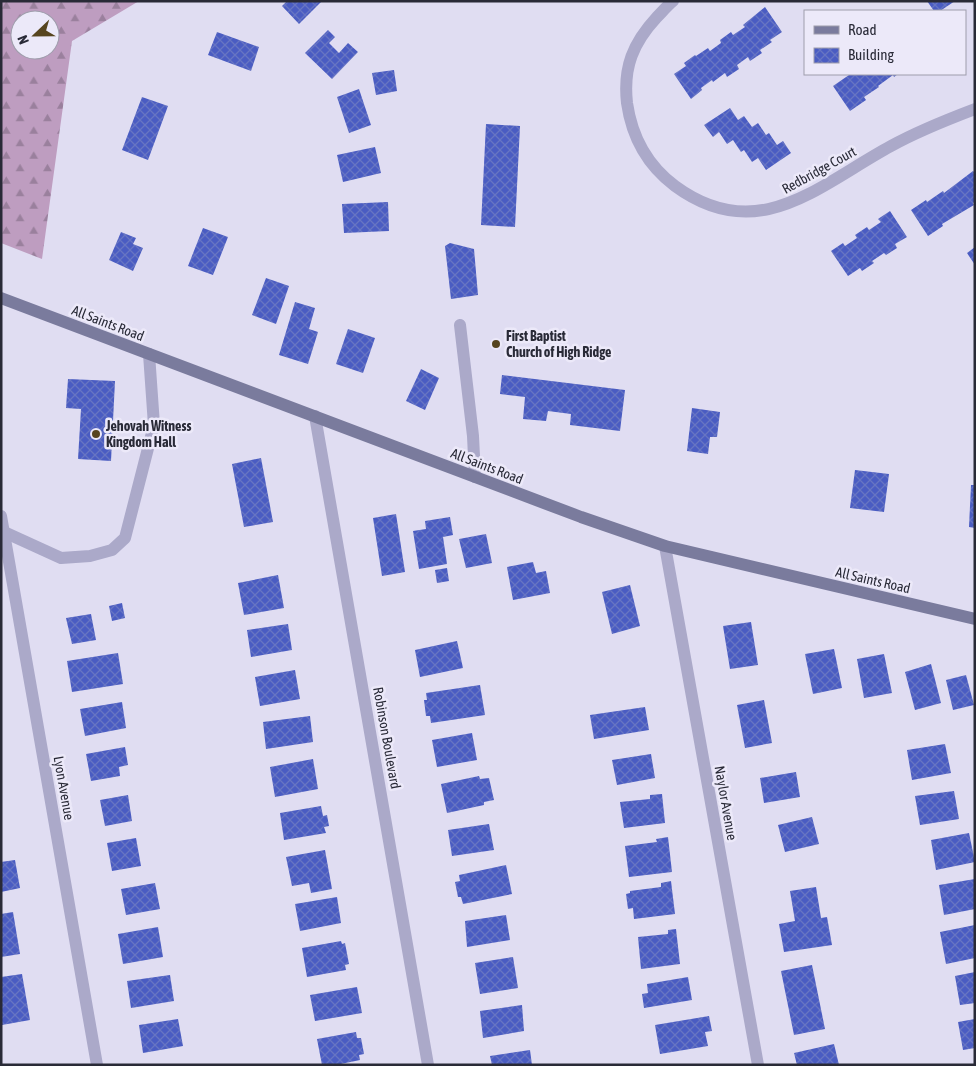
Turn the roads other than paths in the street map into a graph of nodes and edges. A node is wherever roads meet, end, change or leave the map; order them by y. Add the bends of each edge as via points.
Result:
1 (671, 2) edge
2 (975, 109) edge
3 (1, 298) edge
4 (460, 325) dead end
5 (149, 354) junction
6 (315, 416) junction
7 (475, 477) junction
8 (1, 516) edge
9 (4, 532) junction
10 (665, 546) junction
11 (975, 619) edge
12 (98, 1065) edge
13 (428, 1065) edge
14 (758, 1065) edge

1 - 2 street, Redbridge Court via 642,32 634,47 626,92 629,115 640,148 662,176 687,194 717,208 746,212 783,206 936,123
3 - 5 street, All Saints Road
4 - 7 street
5 - 6 street, All Saints Road
5 - 9 street via 154,425 125,538 112,550 90,556 60,558
6 - 7 street, All Saints Road
6 - 13 street, Robinson Boulevard
7 - 10 street, All Saints Road
8 - 9 street, Lyon Avenue
9 - 12 street, Lyon Avenue
10 - 11 street, All Saints Road
10 - 14 street, Naylor Avenue

